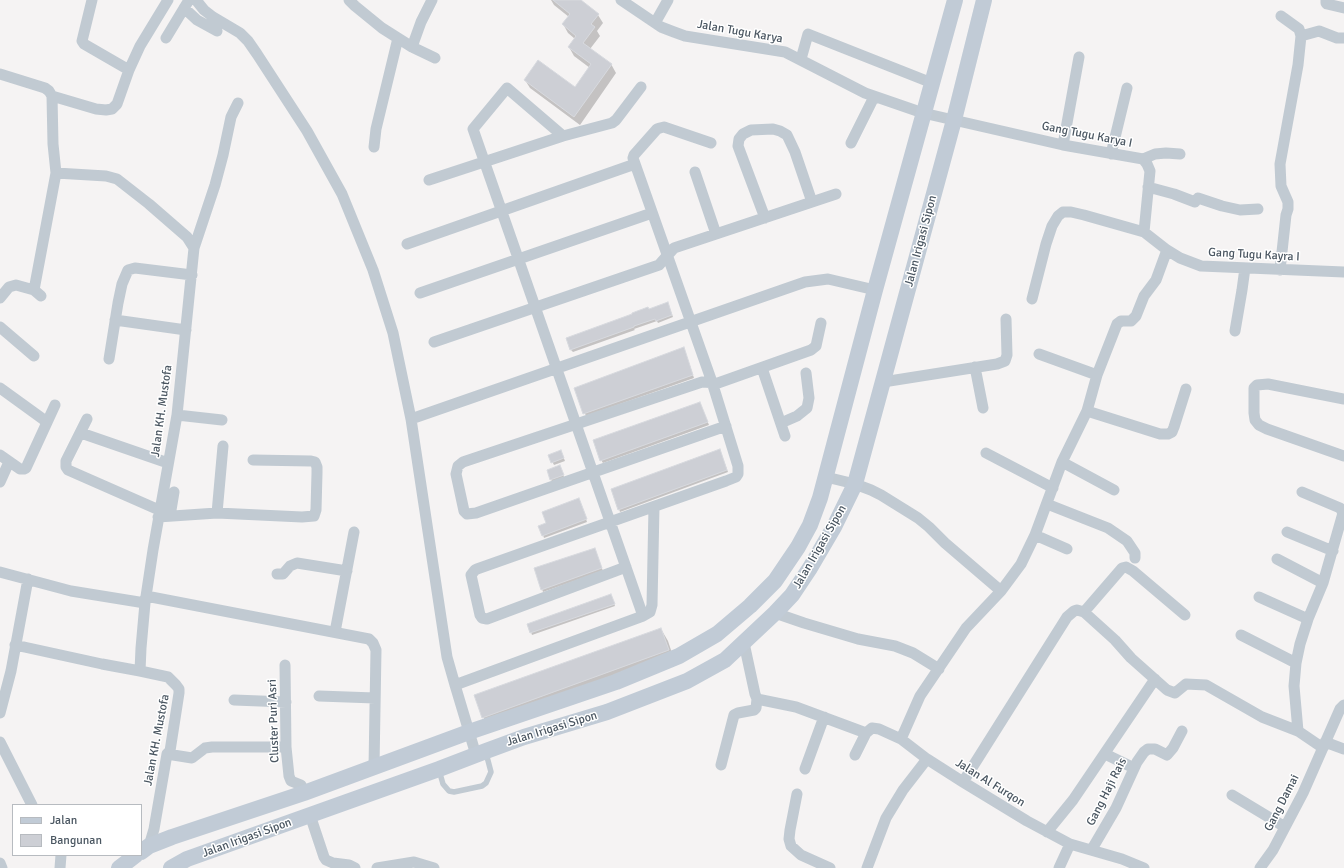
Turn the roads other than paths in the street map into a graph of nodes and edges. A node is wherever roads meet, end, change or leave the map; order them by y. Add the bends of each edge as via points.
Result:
1 (92, 0) edge
2 (168, 0) edge
3 (196, 0) edge
4 (349, 0) edge
5 (432, 0) edge
6 (621, 0) edge
7 (668, 0) edge
8 (955, 0) edge
9 (984, 0) edge
10 (1326, 0) edge
11 (186, 4) edge
12 (1344, 8) edge
13 (1280, 16) dead end
14 (655, 23) junction
15 (217, 31) dead end
16 (1302, 36) junction
17 (166, 38) dead end
18 (398, 38) junction
19 (1344, 38) edge
20 (412, 47) junction
21 (1079, 57) dead end
22 (435, 58) dead end
23 (801, 59) junction
24 (129, 70) junction
25 (0, 74) edge
26 (932, 83) junction
27 (641, 87) dead end
28 (1127, 88) dead end
29 (52, 96) junction
30 (874, 97) junction
31 (238, 103) dead end
32 (926, 114) junction
33 (952, 119) junction
34 (563, 136) junction
35 (711, 143) dead end
36 (851, 143) dead end
37 (1063, 145) junction
38 (374, 147) dead end
39 (1111, 154) junction
40 (1180, 154) dead end
41 (1142, 159) junction
42 (485, 161) junction
43 (635, 164) junction
44 (695, 172) dead end
45 (56, 173) junction
46 (430, 180) dead end
47 (1148, 187) junction
48 (836, 194) dead end
49 (812, 202) junction
50 (1258, 209) dead end
51 (502, 211) junction
52 (652, 213) junction
53 (765, 218) junction
54 (1144, 232) junction
55 (716, 234) junction
56 (407, 244) dead end
57 (194, 248) junction
58 (1167, 250) junction
59 (668, 256) junction
60 (519, 260) junction
61 (1245, 268) junction
62 (1280, 270) junction
63 (1344, 272) edge
64 (192, 275) junction
65 (875, 290) junction
66 (420, 293) dead end
67 (1, 295) edge
68 (1032, 299) dead end
69 (536, 308) junction
70 (1006, 319) dead end
71 (115, 320) junction
72 (691, 321) junction
73 (821, 323) dead end
74 (0, 327) edge
75 (186, 330) junction
76 (1235, 331) dead end
77 (434, 342) dead end
78 (1039, 354) dead end
79 (34, 356) dead end
80 (109, 359) dead end
81 (975, 367) junction
82 (557, 368) junction
83 (762, 368) junction
84 (806, 373) dead end
85 (1097, 375) junction
86 (712, 382) junction
87 (883, 382) junction
88 (0, 388) edge
89 (1186, 389) dead end
90 (1344, 399) edge
91 (55, 405) dead end
92 (983, 408) dead end
93 (1087, 412) junction
94 (177, 415) junction
95 (87, 419) dead end
96 (411, 419) junction
97 (222, 420) dead end
98 (47, 422) junction
99 (781, 423) junction
100 (576, 424) junction
101 (726, 426) junction
102 (81, 433) junction
103 (785, 436) dead end
104 (223, 446) dead end
105 (986, 453) dead end
106 (1344, 456) edge
107 (5, 458) edge
108 (253, 460) dead end
109 (1062, 462) junction
110 (168, 463) junction
111 (593, 471) junction
112 (828, 478) junction
113 (0, 482) edge
114 (854, 484) junction
115 (1053, 488) junction
116 (1114, 490) dead end
117 (174, 492) dead end
118 (1302, 492) dead end
119 (1047, 504) junction
120 (654, 507) junction
121 (159, 513) junction
122 (217, 513) junction
123 (170, 516) junction
124 (610, 522) junction
125 (354, 532) dead end
126 (1287, 532) dead end
127 (1035, 535) junction
128 (1066, 549) dead end
129 (1333, 551) junction
130 (1135, 558) dead end
131 (1277, 559) dead end
132 (626, 567) junction
133 (347, 570) junction
134 (0, 572) edge
135 (277, 574) dead end
136 (28, 579) junction
137 (776, 582) junction
138 (1323, 583) junction
139 (1001, 591) junction
140 (791, 594) junction
141 (1259, 597) dead end
142 (146, 599) junction
143 (1084, 612) junction
144 (775, 613) junction
145 (1185, 615) dead end
146 (643, 616) junction
147 (1308, 619) junction
148 (335, 632) junction
149 (1241, 635) dead end
150 (744, 643) junction
151 (15, 646) junction
152 (1296, 663) junction
153 (285, 665) dead end
154 (939, 669) junction
155 (140, 671) junction
156 (1154, 679) junction
157 (455, 685) junction
158 (319, 696) dead end
159 (375, 698) junction
160 (757, 699) junction
161 (234, 700) dead end
162 (286, 702) junction
163 (1344, 705) edge
164 (0, 713) edge
165 (824, 717) junction
166 (1298, 730) junction
167 (1182, 731) dead end
168 (470, 733) junction
169 (866, 733) junction
170 (901, 739) junction
171 (1324, 745) junction
172 (2, 747) edge
173 (286, 747) junction
174 (1344, 749) edge
175 (479, 752) junction
176 (167, 754) junction
177 (1105, 754) junction
178 (855, 755) dead end
179 (927, 760) junction
180 (721, 765) dead end
181 (374, 767) junction
182 (1134, 768) junction
183 (439, 769) junction
184 (805, 769) dead end
185 (963, 782) junction
186 (304, 793) junction
187 (797, 794) dead end
188 (1232, 795) dead end
189 (31, 804) edge
190 (310, 815) junction
191 (1286, 827) junction
192 (1047, 832) junction
193 (1070, 844) junction
194 (145, 849) edge
195 (1092, 850) junction
196 (61, 856) edge
197 (135, 856) edge
198 (0, 863) edge
199 (2, 868) edge
200 (60, 868) edge
201 (119, 868) edge
202 (171, 868) edge
203 (354, 868) edge
204 (377, 868) edge
205 (434, 868) edge
206 (830, 868) edge
207 (867, 868) edge
208 (1059, 868) edge
209 (1144, 868) edge
210 (1260, 868) edge

1 - 24 street via 82,41
2 - 24 street via 140,46
3 - 96 street via 204,10 248,41 307,131 342,194 385,305
4 - 18 street
5 - 20 street
6 - 14 street, Jalan Tugu Karya
7 - 14 street
8 - 26 street, Jalan Irigasi Sipon
9 - 33 street, Jalan Irigasi Sipon
10 - 12 street via 1327,4
11 - 15 street via 197,20
11 - 17 street
13 - 16 street via 1299,29
14 - 23 street, Jalan Tugu Karya via 685,36 774,49
16 - 19 street via 1320,31
16 - 62 street via 1280,164 1281,186 1288,202 1288,209
18 - 20 street
18 - 38 street
20 - 22 street
21 - 37 street
23 - 26 street via 808,34
23 - 30 street, Jalan Tugu Karya
24 - 29 street via 117,104 112,109 96,109
25 - 29 street via 44,88 50,91
26 - 32 street, Jalan Irigasi Sipon
27 - 34 street via 612,123
28 - 39 street
29 - 45 street
30 - 32 street, Jalan Tugu Karya
30 - 36 street
31 - 57 street, Jalan KH. Mustofa via 230,117 215,185
32 - 33 street, Gang Tugu Karya I
32 - 65 street, Jalan Irigasi Sipon
33 - 37 street, Gang Tugu Karya I
33 - 87 street, Jalan Irigasi Sipon
34 - 42 street
34 - 42 street via 507,88 473,129
35 - 43 street via 664,127 660,128 634,155
37 - 39 street, Gang Tugu Karya I
39 - 41 street, Gang Tugu Karya I
40 - 41 street via 1156,154
41 - 47 street, Gang Tugu Karya I via 1148,164 1150,171
42 - 46 street
42 - 51 street
43 - 51 street
43 - 52 street
44 - 55 street
45 - 57 street via 117,179 187,238
45 - 67 street via 37,293 12,285
47 - 50 street via 1195,202 1198,198 1240,210
47 - 54 street, Gang Tugu Karya I
48 - 49 street
49 - 53 street
49 - 53 street via 787,135 773,129 751,130 743,134 738,146
51 - 56 street
51 - 60 street
52 - 59 street
52 - 60 street
53 - 55 street
54 - 58 street
54 - 68 street via 1084,215 1063,212 1052,226
55 - 59 street via 674,248
57 - 64 street, Jalan KH. Mustofa
58 - 61 street, Gang Tugu Kayra I via 1201,266
58 - 85 street via 1156,280 1144,296 1136,316 1131,321 1117,324
59 - 69 street via 659,265
59 - 72 street
60 - 66 street
60 - 69 street
61 - 62 street, Gang Tugu Kayra I
61 - 76 street
62 - 63 street, Gang Tugu Kayra I
64 - 71 street via 130,269 122,284
64 - 75 street, Jalan KH. Mustofa
65 - 72 street via 838,280 818,279
65 - 112 street, Jalan Irigasi Sipon
69 - 77 street
69 - 82 street
70 - 81 street via 1004,361
71 - 75 street
71 - 80 street
72 - 82 street
72 - 86 street
73 - 83 street via 814,348
74 - 79 street
75 - 94 street, Jalan KH. Mustofa
78 - 85 street
81 - 87 street
81 - 92 street
82 - 96 street
82 - 100 street
83 - 86 street via 718,383
83 - 99 street
84 - 99 street via 809,398 807,408
85 - 93 street
86 - 100 street via 702,382
86 - 101 street
87 - 114 street, Jalan Irigasi Sipon
88 - 98 street
89 - 93 street via 1172,432 1168,434 1160,434
90 - 106 street via 1268,384 1257,385 1254,388 1254,413 1259,425
91 - 98 street
93 - 109 street
94 - 97 street
94 - 110 street, Jalan KH. Mustofa
95 - 102 street
96 - 157 street via 447,656
98 - 107 street via 26,468 20,469
99 - 103 street
100 - 111 street
100 - 111 street via 460,464 456,474 464,511 467,514 476,513
101 - 111 street
101 - 120 street via 738,466 736,477
102 - 110 street
102 - 121 street via 66,461 68,470
104 - 122 street
105 - 115 street
107 - 113 street
108 - 122 street via 315,462 317,473 314,516
109 - 115 street
109 - 116 street
110 - 121 street, Jalan KH. Mustofa
111 - 124 street
112 - 114 street
112 - 137 street, Jalan Irigasi Sipon via 810,525
114 - 139 street via 881,495 918,518
114 - 140 street, Jalan Irigasi Sipon via 834,527
115 - 119 street
117 - 123 street
118 - 129 street via 1342,511
119 - 127 street
119 - 130 street via 1108,528 1127,541 1135,553
120 - 124 street
120 - 146 street via 652,605 650,612
121 - 123 street
121 - 142 street, Jalan KH. Mustofa
122 - 123 street
124 - 132 street
124 - 132 street via 474,570 472,578 480,615 487,619
125 - 133 street
126 - 129 street
127 - 128 street
127 - 139 street via 1021,564
129 - 138 street
131 - 138 street
132 - 146 street
133 - 135 street via 297,563 283,574
133 - 148 street
134 - 136 street
136 - 142 street via 71,591
136 - 151 street
137 - 140 street
137 - 168 street, Jalan Irigasi Sipon via 717,634 679,656 616,682
138 - 147 street
139 - 154 street via 966,628
140 - 144 street, Jalan Irigasi Sipon
141 - 147 street
142 - 148 street
142 - 155 street, Jalan KH. Mustofa
143 - 145 street via 1122,568 1126,567
143 - 156 street
143 - 185 street via 1077,610 1067,617
144 - 150 street, Jalan Irigasi Sipon
144 - 154 street via 858,639 895,646 913,653
146 - 157 street
147 - 152 street
148 - 159 street via 369,639 373,643 376,650
149 - 152 street
150 - 160 street
150 - 175 street, Jalan Irigasi Sipon via 725,660 680,684 607,712
151 - 155 street
151 - 164 street
152 - 166 street via 1294,686
153 - 162 street, Cluster Puri Asri
154 - 170 street via 920,696
155 - 176 street, Jalan KH. Mustofa via 168,677 179,689 170,751
156 - 166 street via 1175,693 1186,684 1206,685 1262,717
156 - 177 street
157 - 168 street
158 - 159 street
159 - 181 street
160 - 165 street via 796,707
160 - 180 street via 754,710 734,715
161 - 162 street
162 - 173 street, Cluster Puri Asri
163 - 171 street, Gang Damai
165 - 169 street
165 - 184 street
166 - 171 street
167 - 182 street, Gang Haji Rais via 1169,754 1148,749
168 - 175 street
168 - 181 street, Jalan Irigasi Sipon
169 - 170 street, Jalan Al Furqon via 876,727
169 - 178 street
170 - 179 street, Jalan Al Furqon
171 - 174 street
171 - 191 street, Gang Damai via 1304,793
172 - 189 street
173 - 176 street via 212,747 205,748 192,758
173 - 186 street, Cluster Puri Asri via 290,779 301,785
175 - 183 street, Jalan Irigasi Sipon
175 - 183 lane via 491,772 486,784 482,786 454,792 443,784
176 - 194 street, Jalan KH. Mustofa via 154,828
177 - 182 street
177 - 192 street
179 - 185 street, Jalan Al Furqon
179 - 207 street via 903,790 886,818
181 - 186 street, Jalan Irigasi Sipon
182 - 195 street, Gang Haji Rais via 1116,808
183 - 190 street, Jalan Irigasi Sipon
185 - 192 street, Jalan Al Furqon
186 - 190 street
186 - 194 street, Jalan Irigasi Sipon via 172,837
187 - 206 street via 790,830 791,846 801,855
188 - 191 street
190 - 202 street, Jalan Irigasi Sipon via 187,859
190 - 203 street via 326,860
191 - 210 street, Gang Damai
192 - 193 street, Jalan Al Furqon
193 - 195 street, Jalan Al Furqon
193 - 208 street
195 - 209 street, Jalan Al Furqon
196 - 200 street
197 - 201 street
198 - 199 street
204 - 205 street via 414,862

